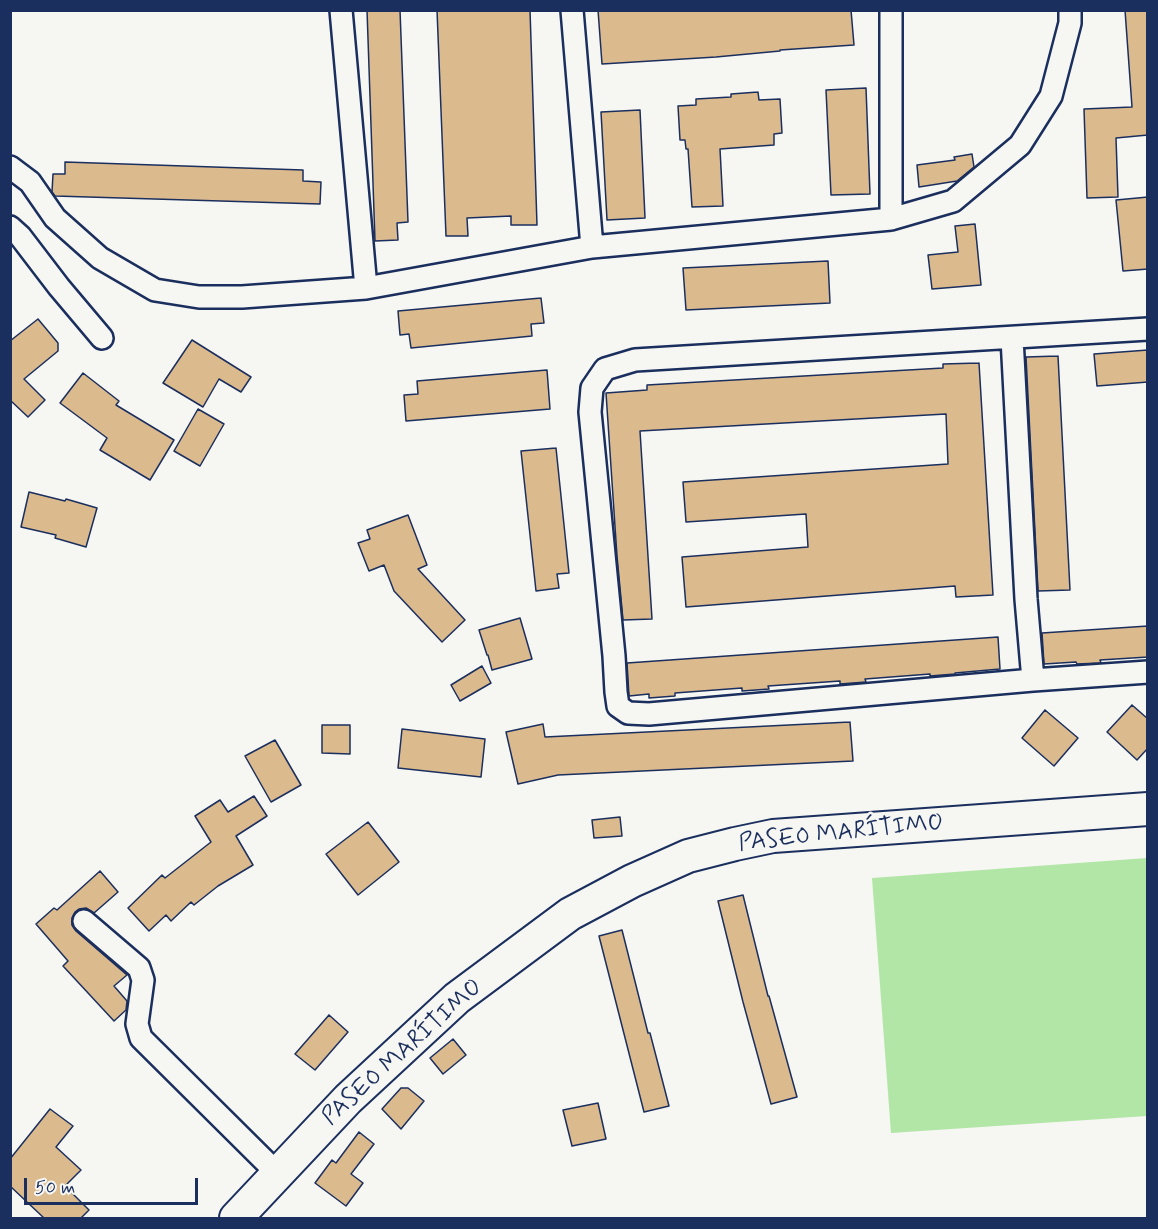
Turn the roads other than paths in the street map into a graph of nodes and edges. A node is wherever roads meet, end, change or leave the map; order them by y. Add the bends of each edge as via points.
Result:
1 (341, 10) edge
2 (572, 10) edge
3 (891, 10) edge
4 (1070, 10) edge
5 (10, 167) edge
6 (891, 219) junction
7 (10, 227) edge
8 (592, 247) junction
9 (366, 288) junction
10 (1148, 329) edge
11 (102, 338) dead end
12 (1012, 338) junction
13 (1148, 672) edge
14 (1033, 680) junction
15 (1148, 809) edge
16 (84, 921) dead end
17 (278, 1174) junction
18 (236, 1218) edge

1 - 9 street
2 - 8 street
3 - 6 street
4 - 6 street via 1052,96 1020,145 953,201
5 - 9 street via 30,182 55,218 100,258 155,290 199,297 242,297
6 - 8 street
7 - 11 street
8 - 9 street
10 - 12 street
12 - 14 street
12 - 14 street via 635,360 605,369 592,388 590,412 616,692 618,706 627,713
13 - 14 street
15 - 17 main road, PASEO MARÍTIMO via 773,836 688,856 570,914 457,998 348,1099
16 - 17 street via 139,968 143,980 137,1024 141,1038
17 - 18 main road, PASEO MARÍTIMO

